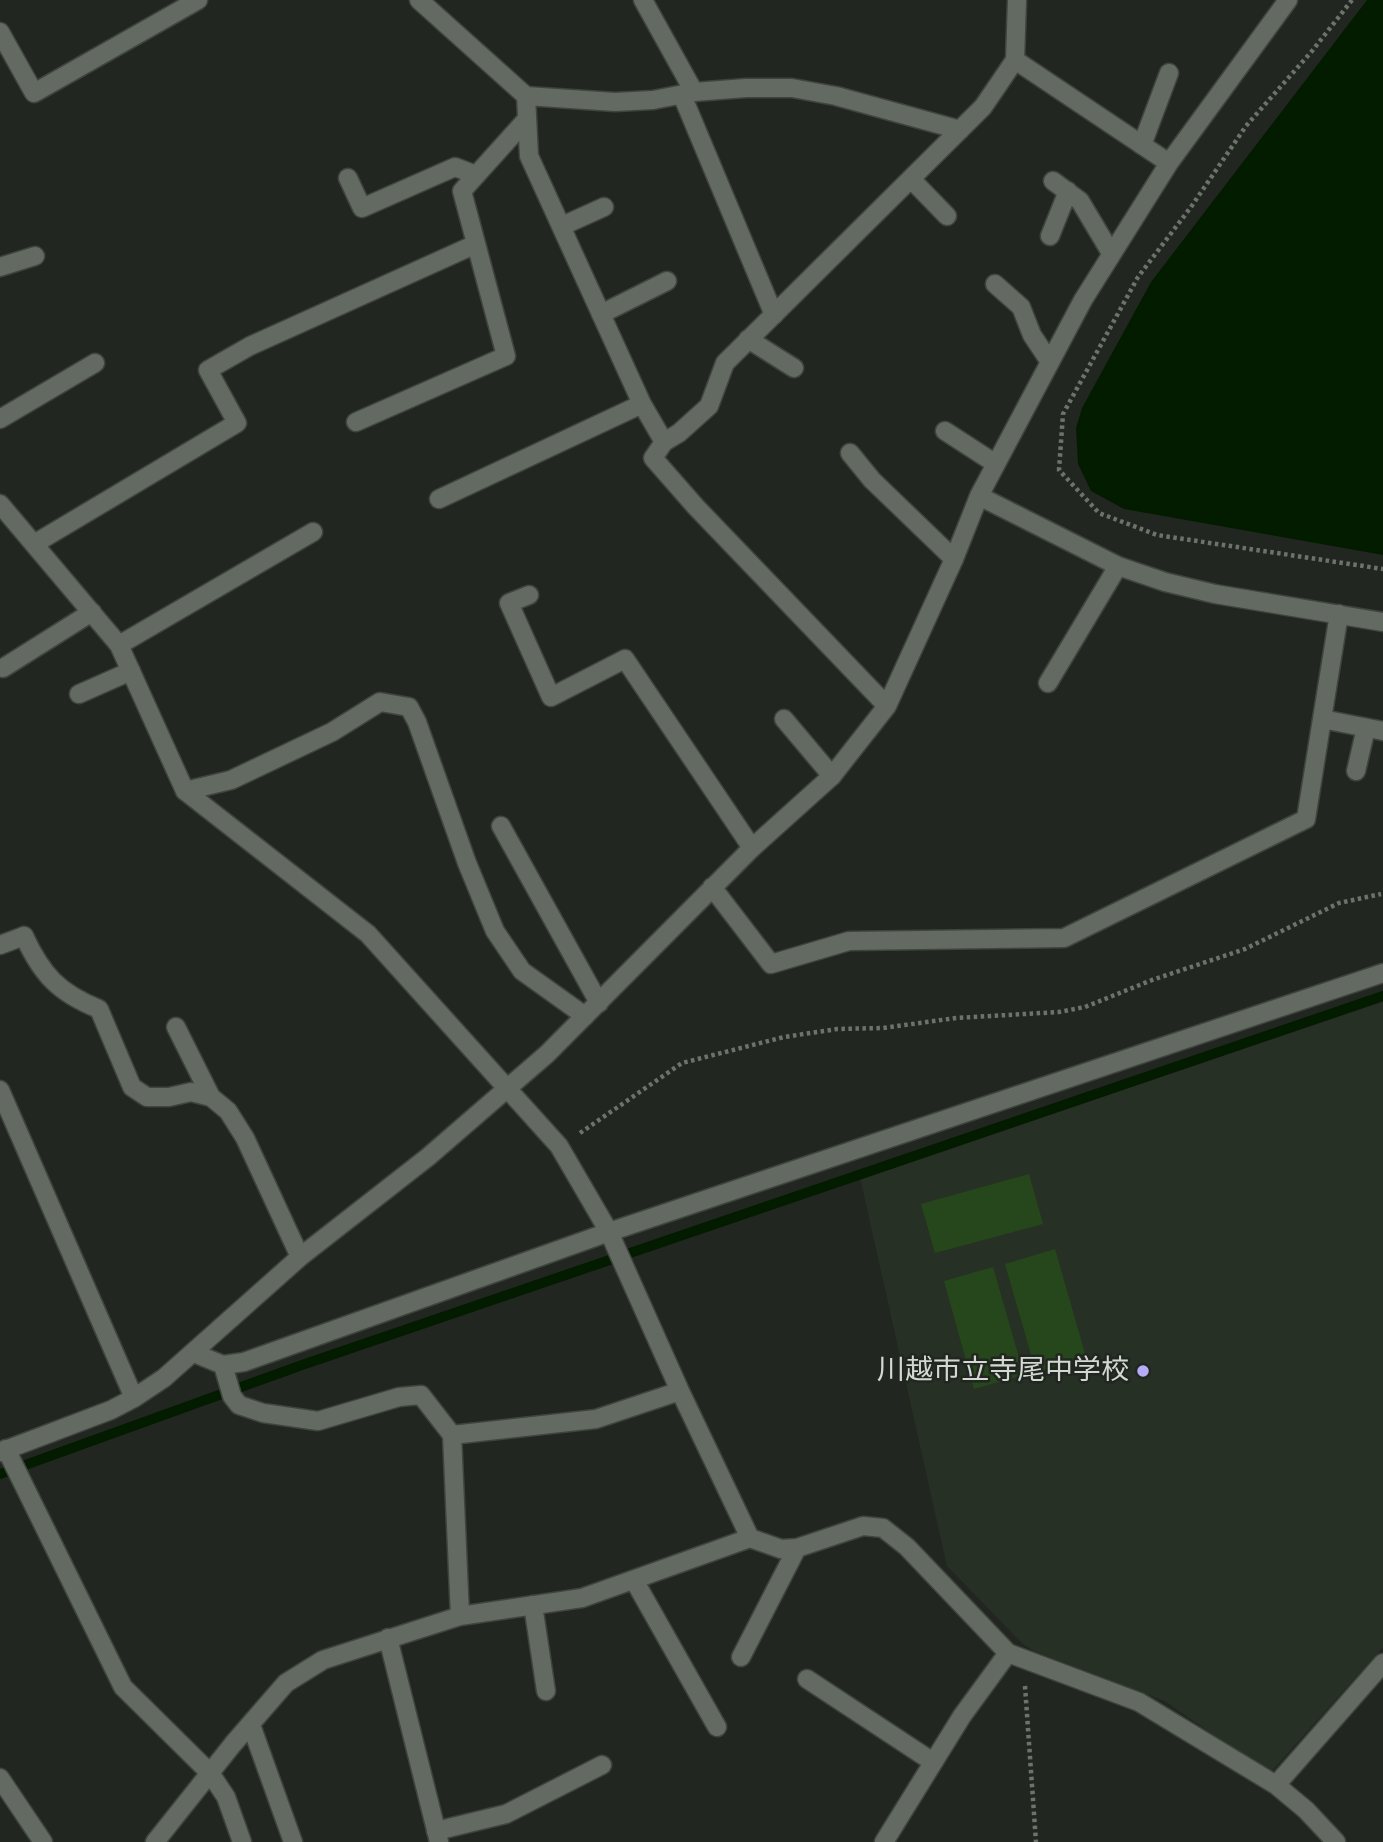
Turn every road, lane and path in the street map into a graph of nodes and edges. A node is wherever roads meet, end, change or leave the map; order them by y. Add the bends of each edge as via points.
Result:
1 (198, 0) edge
2 (419, 0) edge
3 (643, 0) edge
4 (1017, 0) edge
5 (1287, 0) edge
6 (1352, 0) edge
7 (0, 33) edge
8 (1015, 60) junction
9 (1169, 73) dead end
10 (688, 93) junction
11 (526, 96) junction
12 (526, 120) junction
13 (960, 130) junction
14 (1142, 145) junction
15 (1169, 163) junction
16 (476, 175) junction
17 (348, 178) dead end
18 (911, 179) junction
19 (1053, 181) dead end
20 (1069, 191) junction
21 (604, 207) dead end
22 (947, 216) dead end
23 (562, 226) junction
24 (1051, 236) dead end
25 (476, 244) junction
26 (1111, 253) junction
27 (35, 256) dead end
28 (0, 267) edge
29 (667, 282) dead end
30 (995, 284) dead end
31 (601, 314) junction
32 (774, 314) junction
33 (748, 339) junction
34 (1050, 362) junction
35 (94, 363) dead end
36 (794, 368) dead end
37 (642, 404) junction
38 (0, 418) edge
39 (356, 422) dead end
40 (944, 431) dead end
41 (664, 442) junction
42 (850, 453) dead end
43 (996, 464) junction
44 (979, 496) junction
45 (439, 499) dead end
46 (0, 503) edge
47 (313, 532) dead end
48 (34, 544) junction
49 (954, 559) junction
50 (1118, 566) junction
51 (1383, 569) edge
52 (529, 595) dead end
53 (92, 612) junction
54 (1339, 614) junction
55 (1383, 622) edge
56 (119, 645) junction
57 (3, 668) dead end
58 (131, 671) junction
59 (1048, 683) dead end
60 (79, 694) dead end
61 (887, 706) junction
62 (784, 719) dead end
63 (1322, 719) junction
64 (1374, 729) edge
65 (1356, 771) dead end
66 (832, 776) junction
67 (185, 791) junction
68 (501, 826) dead end
69 (752, 848) junction
70 (712, 887) junction
71 (1381, 894) dead end
72 (0, 945) edge
73 (1383, 973) edge
74 (599, 1003) junction
75 (585, 1016) junction
76 (176, 1027) dead end
77 (508, 1088) junction
78 (0, 1090) edge
79 (211, 1097) junction
80 (559, 1146) junction
81 (610, 1232) junction
82 (300, 1257) junction
83 (194, 1353) junction
84 (223, 1365) junction
85 (680, 1391) junction
86 (134, 1398) junction
87 (452, 1435) junction
88 (3, 1450) edge
89 (750, 1538) junction
90 (797, 1548) junction
91 (634, 1580) junction
92 (533, 1605) junction
93 (460, 1616) junction
94 (388, 1638) junction
95 (1015, 1656) junction
96 (741, 1657) dead end
97 (1383, 1663) edge
98 (807, 1679) dead end
99 (546, 1690) dead end
100 (251, 1725) junction
101 (717, 1727) dead end
102 (933, 1762) junction
103 (602, 1765) dead end
104 (210, 1773) junction
105 (1276, 1785) junction
106 (2, 1787) edge
107 (437, 1837) edge
108 (43, 1842) edge
109 (155, 1842) edge
110 (242, 1842) edge
111 (293, 1842) edge
112 (884, 1842) edge
113 (1035, 1842) edge
114 (1336, 1842) edge

1 - 7 street via 34,93
2 - 11 street
3 - 10 street
4 - 8 street
5 - 15 street
6 - 51 path via 1245,126 1138,277 1063,414 1059,470 1099,513 1157,535
8 - 13 street via 983,107
8 - 14 street
9 - 14 street
10 - 11 street via 615,102
10 - 13 street via 792,88
10 - 32 street
11 - 12 street
12 - 16 street
12 - 23 street via 529,156
13 - 18 street
14 - 15 street
15 - 26 street
16 - 17 street via 455,167 362,208
16 - 25 street via 462,191
18 - 22 street
18 - 32 street
19 - 20 street
20 - 24 street
20 - 26 street via 1086,209
21 - 23 street
23 - 31 street
25 - 39 street via 506,356
25 - 48 street via 250,345 208,370 237,423
26 - 34 street
27 - 28 street
29 - 31 street
30 - 34 street via 1021,307
31 - 37 street
32 - 33 street
33 - 36 street
33 - 41 street via 725,363 709,406
34 - 43 street
35 - 38 street
37 - 41 street
37 - 45 street
40 - 43 street
41 - 61 street via 653,458
42 - 49 street
43 - 44 street
44 - 49 street
44 - 50 street
46 - 48 street
47 - 56 street
48 - 53 street
49 - 61 street
50 - 54 street via 1215,594
50 - 59 street
52 - 69 street via 509,603 551,697 625,659
53 - 56 street
53 - 57 street
54 - 55 street
54 - 63 street
56 - 58 street
58 - 60 street
58 - 67 street
61 - 66 street
62 - 66 street
63 - 64 street
63 - 70 street via 1306,819 1064,938 849,941 771,964
64 - 65 street
66 - 69 street
67 - 75 street via 231,780 332,732 380,702 409,707 495,930 522,971
67 - 77 street via 368,934
68 - 74 street
69 - 70 street
70 - 74 street
71 - 80 path via 1339,903 1245,949 1085,1007 837,1029 784,1037 682,1063
72 - 79 street via 23,936 54,984 75,1000 99,1009 132,1087 148,1097 191,1092
73 - 81 street
74 - 75 street
75 - 77 street
76 - 79 street
77 - 80 street
77 - 82 street
78 - 86 street
79 - 82 street via 228,1111 245,1138
80 - 81 street
81 - 84 street via 244,1362
81 - 85 street
82 - 83 street
83 - 84 street
83 - 86 street
84 - 87 street via 239,1405 263,1413 318,1421 421,1395
85 - 87 street via 596,1419
85 - 89 street
86 - 88 street via 81,1423
87 - 93 street
88 - 104 street via 123,1687
89 - 90 street via 781,1549
89 - 91 street
90 - 95 street via 863,1526 883,1528
90 - 96 street
91 - 92 street via 582,1598
91 - 101 street
92 - 93 street
92 - 99 street
93 - 94 street
94 - 100 street via 323,1660 286,1683
94 - 107 street
95 - 102 street via 962,1716
95 - 105 street via 1139,1702
95 - 113 path
97 - 105 street
98 - 102 street
100 - 104 street
100 - 111 street
102 - 112 street
103 - 107 street via 506,1814
104 - 109 street
104 - 110 street via 226,1797
105 - 114 street
106 - 108 street

